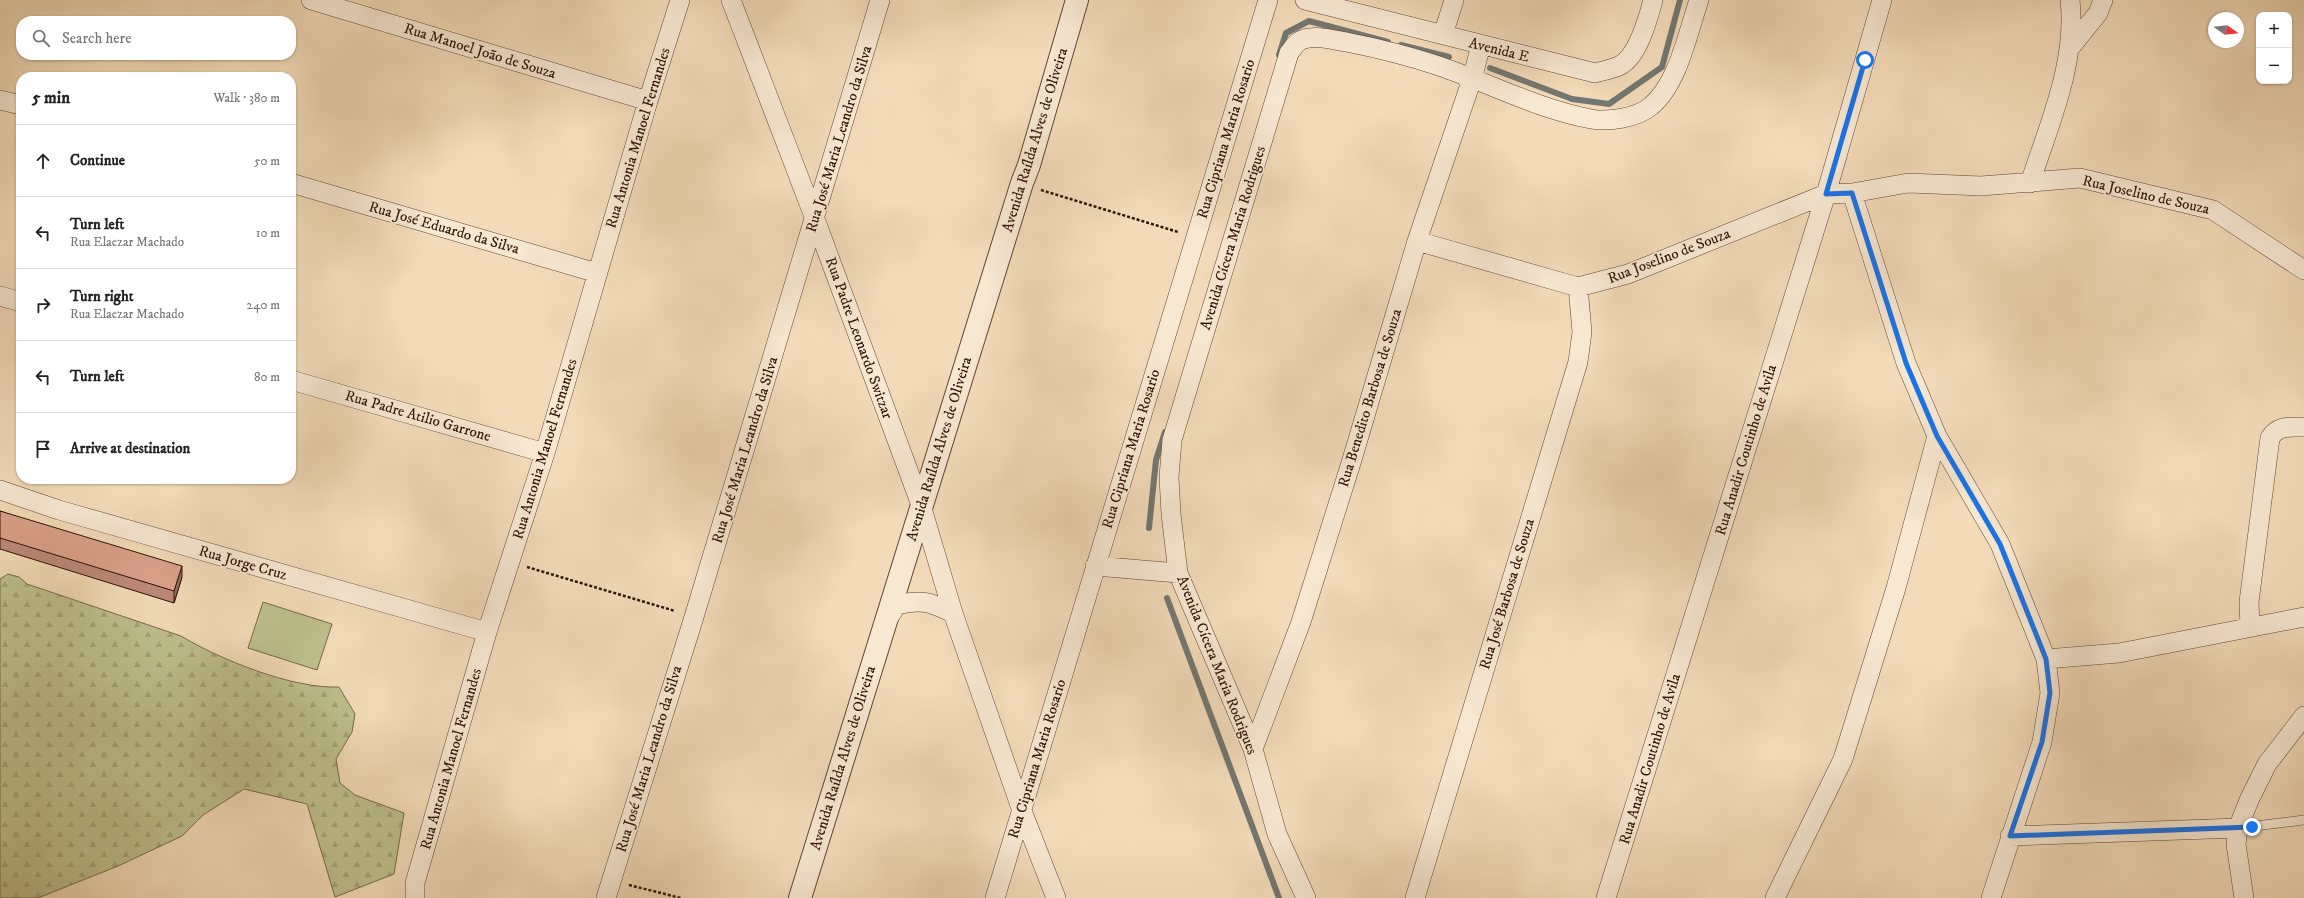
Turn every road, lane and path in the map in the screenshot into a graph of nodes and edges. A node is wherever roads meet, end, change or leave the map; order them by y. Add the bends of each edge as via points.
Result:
1 (311, 0) edge
2 (680, 0) edge
3 (731, 0) edge
4 (880, 0) edge
5 (1077, 0) edge
6 (1268, 0) edge
7 (1305, 0) edge
8 (1454, 0) edge
9 (1653, 0) edge
10 (1699, 0) edge
11 (1882, 0) edge
12 (2070, 0) edge
13 (2103, 0) edge
14 (1443, 35) junction
15 (1481, 45) junction
16 (2069, 49) junction
17 (1472, 79) junction
18 (0, 100) edge
19 (648, 101) junction
20 (16, 105) edge
21 (1022, 183) junction
22 (2030, 183) junction
23 (296, 184) edge
24 (1852, 193) junction
25 (1826, 194) junction
26 (815, 219) junction
27 (1196, 238) junction
28 (1416, 241) junction
29 (2304, 270) edge
30 (597, 273) junction
31 (1578, 287) junction
32 (0, 296) edge
33 (16, 301) edge
34 (296, 381) edge
35 (2304, 426) edge
36 (1937, 436) junction
37 (545, 453) junction
38 (0, 490) edge
39 (921, 505) junction
40 (511, 562) junction
41 (1095, 566) junction
42 (1178, 573) junction
43 (953, 613) junction
44 (694, 617) junction
45 (889, 617) junction
46 (2304, 617) edge
47 (2250, 627) junction
48 (487, 632) junction
49 (2046, 659) junction
50 (2304, 716) edge
51 (1253, 749) junction
52 (1022, 811) junction
53 (2304, 820) edge
54 (2238, 828) junction
55 (2010, 836) junction
56 (609, 889) edge
57 (1310, 897) edge
58 (414, 898) edge
59 (681, 898) edge
60 (800, 898) edge
61 (995, 898) edge
62 (1056, 898) edge
63 (1415, 898) edge
64 (1606, 898) edge
65 (1775, 898) edge
66 (1991, 898) edge
67 (2244, 898) edge

1 - 19 street, Rua Manoel João de Souza
2 - 19 street, Rua Antonia Manoel Fernandes
3 - 26 street, Rua Padre Leonardo Switzar
4 - 26 street, Rua José Maria Leandro da Silva
5 - 21 street, Avenida Raílda Alves de Oliveira
6 - 27 street, Rua Cipriana Maria Rosario
7 - 14 street, Avenida E
8 - 14 street
9 - 15 street, Avenida E via 1635,49 1620,66 1595,73
10 - 17 street, Avenida Cícera Maria Rodrigues via 1675,71 1664,92 1651,107 1631,116 1612,120 1592,119
11 - 25 street, Rua Anadir Coutinho de Avila
12 - 16 street
13 - 16 street via 2098,13
14 - 15 street, Avenida E
15 - 17 street, Rua Benedito Barbosa de Souza
16 - 22 street via 2057,101
17 - 28 street, Rua Benedito Barbosa de Souza
17 - 42 street, Avenida Cícera Maria Rodrigues via 1440,66 1378,48 1324,38 1298,42 1289,54 1172,440 1168,477
18 - 20 street
19 - 30 street, Rua Antonia Manoel Fernandes
21 - 27 path
21 - 39 street, Avenida Raílda Alves de Oliveira
22 - 24 street, Rua Joselino de Souza via 1981,186 1908,183
22 - 29 street, Rua Joselino de Souza via 2080,178 2214,210
23 - 30 street, Rua José Eduardo da Silva
24 - 25 street, Rua Joselino de Souza
24 - 36 street via 1906,363
25 - 31 street, Rua Joselino de Souza via 1628,274
25 - 64 street, Rua Anadir Coutinho de Avila
26 - 39 street, Rua Padre Leonardo Switzar
26 - 44 street, Rua José Maria Leandro da Silva
27 - 41 street, Rua Cipriana Maria Rosario
28 - 31 street
28 - 51 street, Rua Benedito Barbosa de Souza via 1301,622
30 - 37 street, Rua Antonia Manoel Fernandes
31 - 63 street, Rua José Barbosa de Souza via 1582,332 1578,362
32 - 33 street
34 - 37 street, Rua Padre Atilio Garrone
35 - 47 street via 2275,430 2270,438 2249,602
36 - 49 street via 2000,544
36 - 65 street via 1896,588 1843,759
37 - 40 street, Rua Antonia Manoel Fernandes
38 - 48 street, Rua Jorge Cruz via 59,510
39 - 43 street, Rua Padre Leonardo Switzar
39 - 45 street, Avenida Raílda Alves de Oliveira
40 - 44 path
40 - 48 street, Rua Antonia Manoel Fernandes
41 - 42 street
41 - 52 street, Rua Cipriana Maria Rosario
42 - 51 street, Avenida Cícera Maria Rodrigues
43 - 45 street via 926,601 898,605
43 - 52 street, Rua Padre Leonardo Switzar
44 - 56 street, Rua José Maria Leandro da Silva
45 - 60 street, Avenida Raílda Alves de Oliveira via 878,644
46 - 47 street
47 - 49 street via 2119,653
48 - 58 street, Rua Antonia Manoel Fernandes via 415,883
49 - 55 street via 2050,693 2042,742
50 - 54 street via 2267,764
51 - 57 street, Avenida Cícera Maria Rodrigues via 1277,834
52 - 61 street, Rua Cipriana Maria Rosario
52 - 62 street, Rua Padre Leonardo Switzar
53 - 54 lane
54 - 55 street
54 - 67 street via 2236,844
55 - 66 street
56 - 59 path

